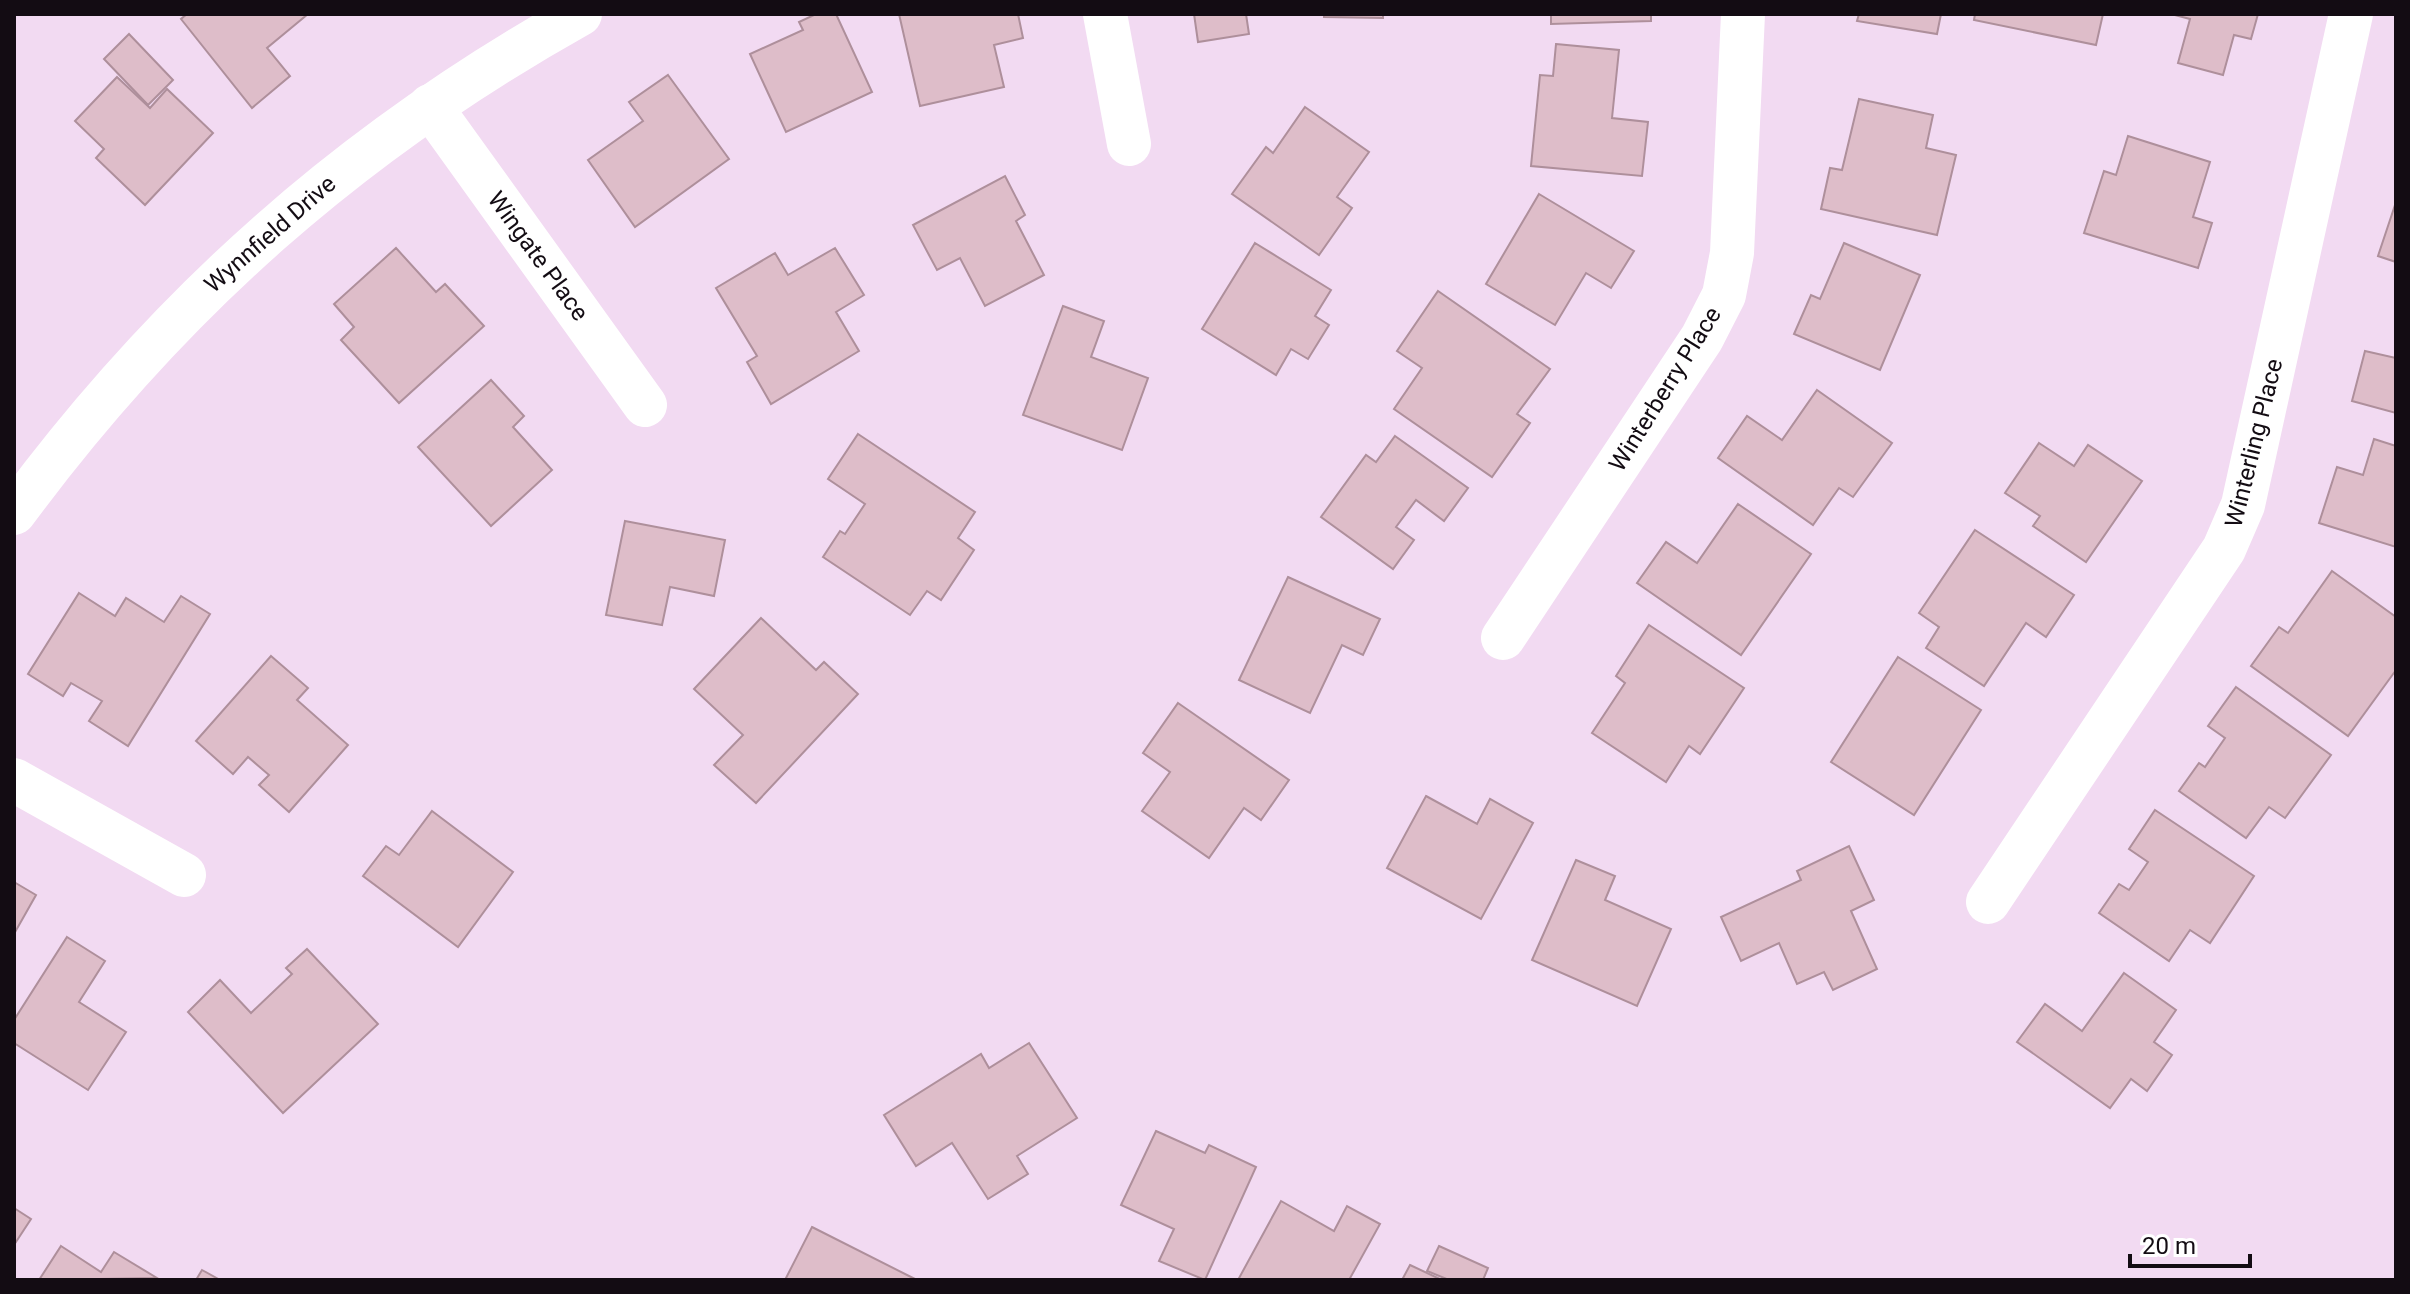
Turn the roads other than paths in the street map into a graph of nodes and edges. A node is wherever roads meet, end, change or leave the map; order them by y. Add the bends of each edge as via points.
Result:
1 (580, 14) edge
2 (1105, 14) edge
3 (1743, 14) edge
4 (2351, 14) edge
5 (430, 106) junction
6 (1129, 144) dead end
7 (645, 405) dead end
8 (14, 513) edge
9 (1503, 638) dead end
10 (14, 780) edge
11 (184, 875) dead end
12 (1988, 902) dead end

1 - 5 street, Wynnfield Drive
2 - 6 street
3 - 9 street, Winterberry Place via 1732,253 1724,295 1702,338
4 - 12 street, Winterling Place via 2243,505 2216,562
5 - 7 street, Wingate Place
5 - 8 street, Wynnfield Drive via 325,185 207,289 101,400
10 - 11 street

